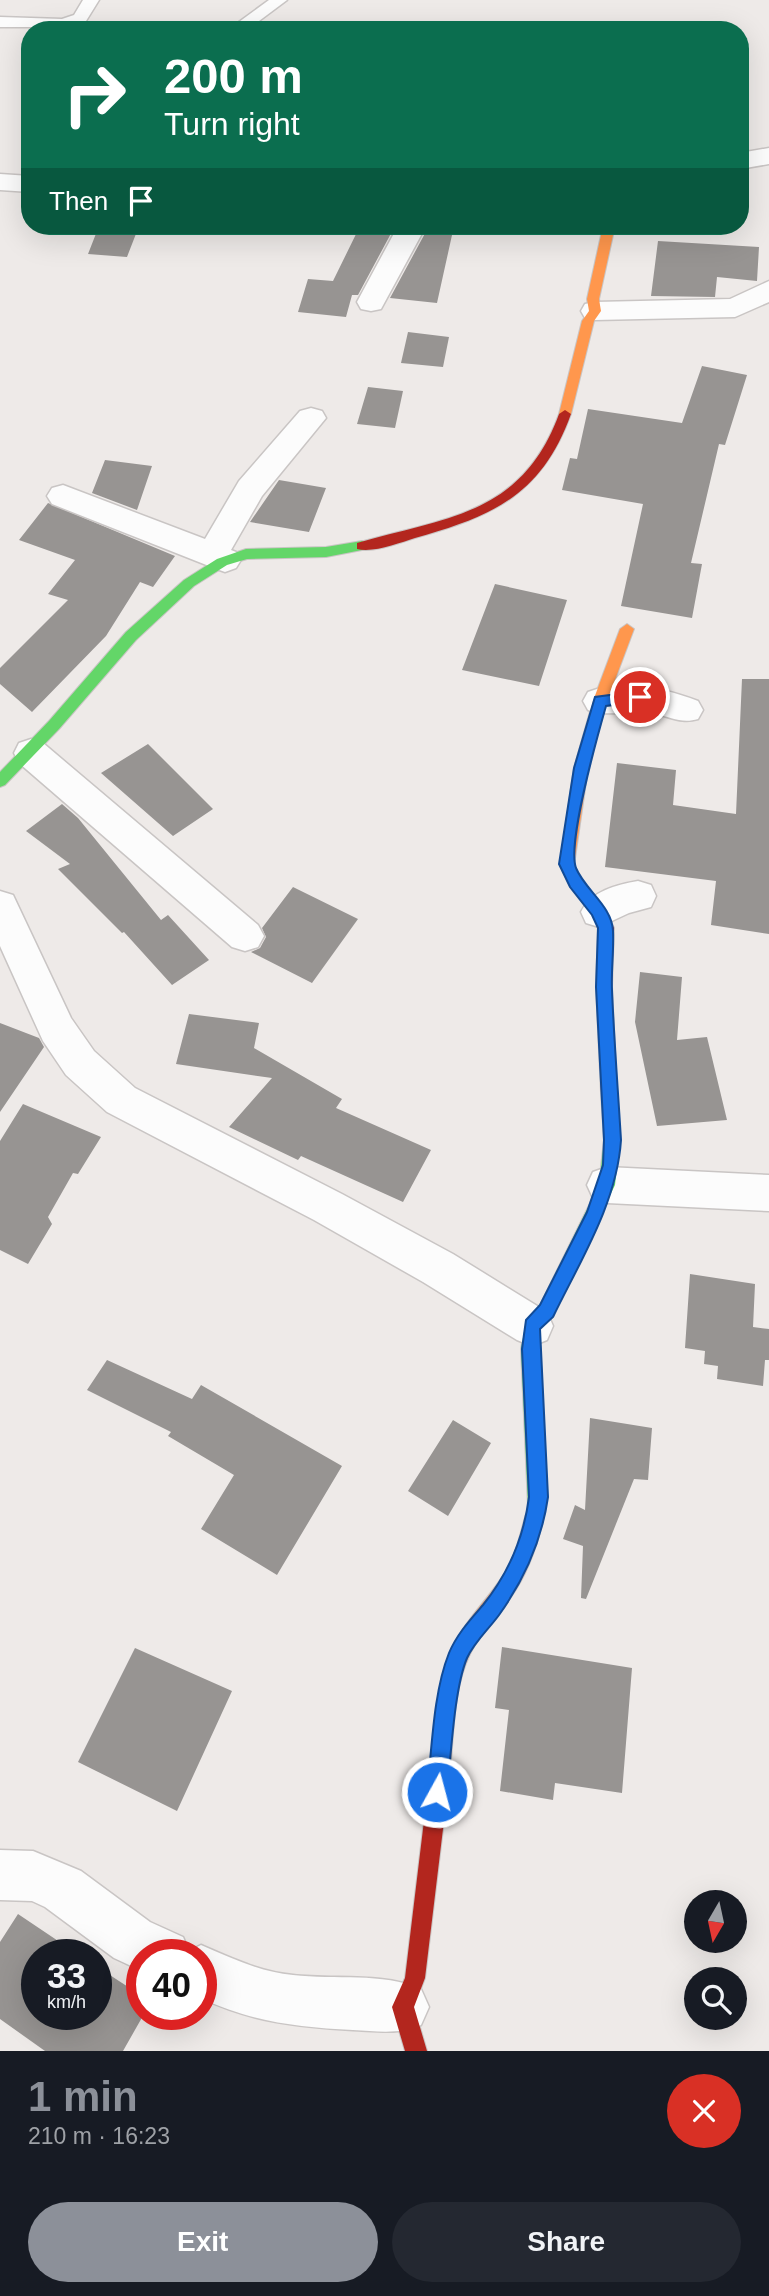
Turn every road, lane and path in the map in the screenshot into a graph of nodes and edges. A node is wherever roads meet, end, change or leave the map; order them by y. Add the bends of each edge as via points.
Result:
1 (90, 0) edge
2 (279, 0) edge
3 (72, 21) edge
4 (249, 21) edge
5 (0, 23) edge
6 (21, 23) edge
7 (769, 156) edge
8 (749, 159) edge
9 (0, 182) edge
10 (21, 183) edge
11 (407, 235) edge
12 (607, 235) edge
13 (769, 290) edge
14 (371, 302) dead end
15 (595, 311) junction
16 (311, 418) dead end
17 (63, 496) dead end
18 (219, 557) junction
19 (626, 629) dead end
20 (600, 701) junction
21 (686, 709) dead end
22 (31, 753) junction
23 (0, 781) edge
24 (638, 896) dead end
25 (0, 906) edge
26 (598, 912) junction
27 (245, 936) dead end
28 (607, 1185) junction
29 (769, 1192) edge
30 (532, 1326) junction
31 (0, 1875) edge
32 (131, 1939) edge
33 (217, 1979) edge
34 (410, 2029) edge

1 - 3 lane via 80,18
2 - 4 lane
5 - 6 lane
7 - 8 street
9 - 10 street
11 - 14 street
12 - 15 street via 593,299
13 - 15 street via 735,307
15 - 18 street via 588,321 562,419 536,472 519,488 469,513 387,541 331,551
16 - 18 street via 250,489
17 - 18 street
18 - 22 street via 157,608
19 - 20 street
20 - 21 street via 640,697
20 - 26 street via 581,768 567,864
22 - 23 street
22 - 27 street
24 - 26 street via 621,899
25 - 30 street via 57,1029 80,1063 121,1100 328,1207
26 - 28 street via 606,928 604,987 612,1140
28 - 29 street
28 - 30 street via 546,1311
30 - 34 street via 539,1497 515,1574 457,1657
31 - 32 street via 33,1876 63,1889
33 - 34 street via 237,1988

